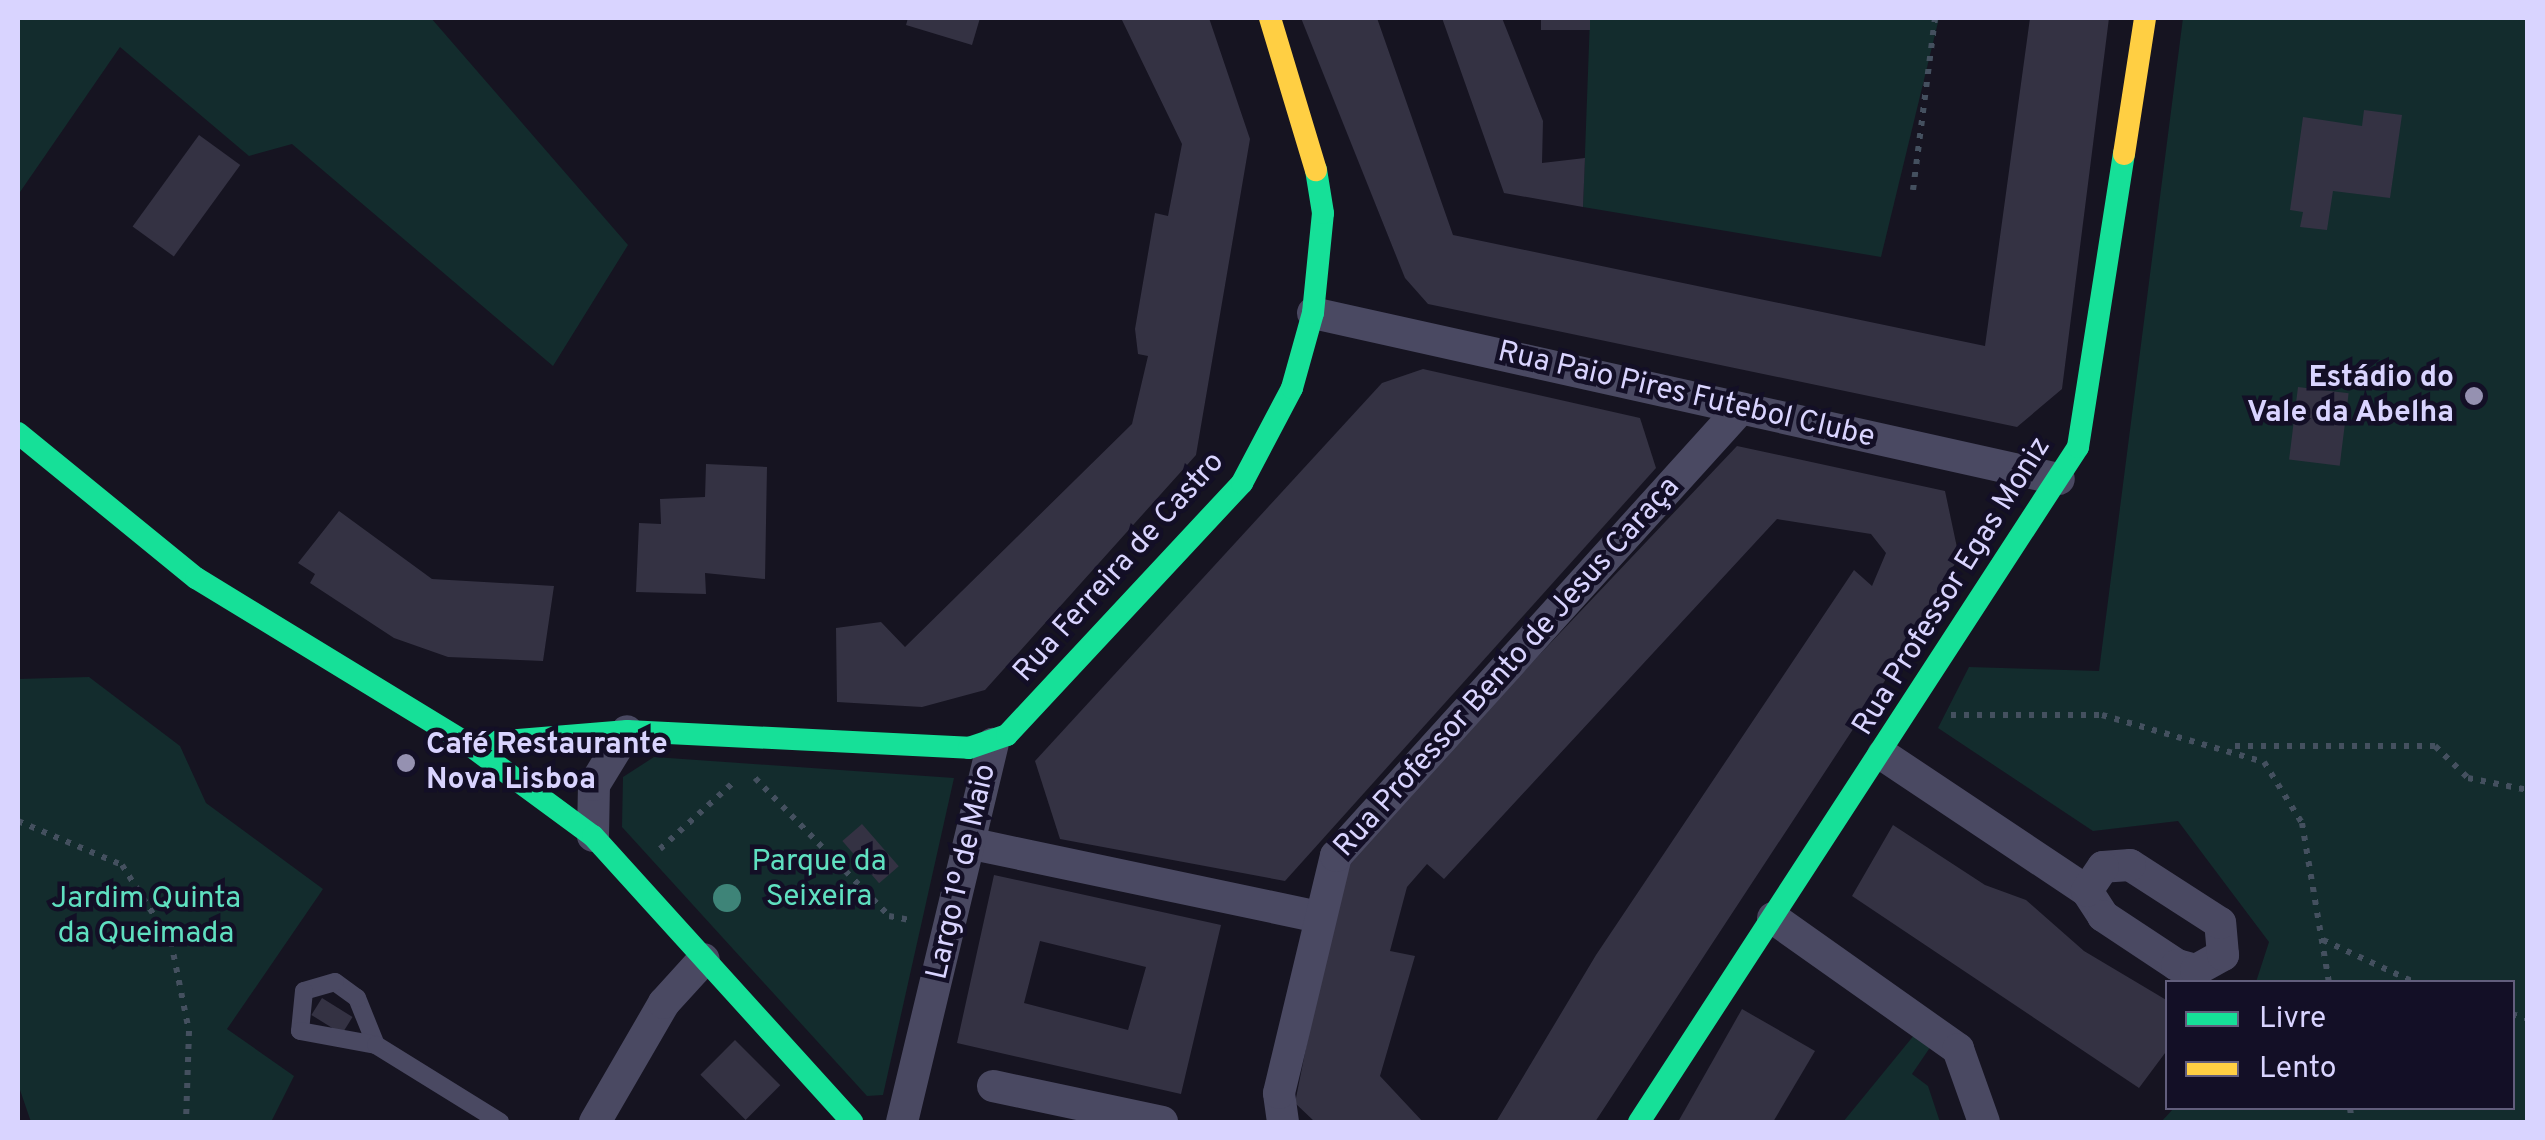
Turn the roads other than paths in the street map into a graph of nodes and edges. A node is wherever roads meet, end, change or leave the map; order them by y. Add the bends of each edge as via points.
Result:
1 (1270, 18) edge
2 (2145, 18) edge
3 (1313, 313) junction
4 (1740, 409) junction
5 (18, 433) edge
6 (2059, 479) junction
7 (627, 731) junction
8 (468, 744) junction
9 (993, 744) junction
10 (1882, 755) junction
11 (593, 836) junction
12 (973, 844) junction
13 (2087, 892) dead end
14 (1318, 917) junction
15 (1772, 918) junction
16 (704, 959) junction
17 (376, 1045) junction
18 (994, 1086) dead end
19 (500, 1122) edge
20 (594, 1122) edge
21 (852, 1122) edge
22 (902, 1122) edge
23 (1162, 1122) edge
24 (1283, 1122) edge
25 (1639, 1122) edge
26 (1984, 1122) edge

1 - 3 street, Rua Ferreira de Castro via 1318,160
2 - 6 street, Rua Professor Egas Moniz via 2090,405
3 - 4 street, Rua Paio Pires Futebol Clube
3 - 9 street, Rua Ferreira de Castro via 1274,435 1242,483
4 - 6 street, Rua Paio Pires Futebol Clube
4 - 14 street, Rua Professor Bento de Jesus Caraça via 1351,836
5 - 8 street via 196,578
6 - 10 street, Rua Professor Egas Moniz
7 - 8 street, Largo 1º de Maio
7 - 9 street, Largo 1º de Maio via 752,743
7 - 11 street via 594,784
8 - 11 street
9 - 12 street, Largo 1º de Maio
10 - 13 street
10 - 15 street, Rua Professor Egas Moniz
11 - 16 street
12 - 14 street
12 - 22 street, Largo 1º de Maio
14 - 24 street, Rua Professor Bento de Jesus Caraça via 1279,1093
15 - 25 street, Rua Professor Egas Moniz
15 - 26 street via 1958,1049
16 - 20 street via 664,1003
16 - 21 street
17 - 17 lane via 357,998 335,982 304,990 300,1031
17 - 19 lane
18 - 23 street

